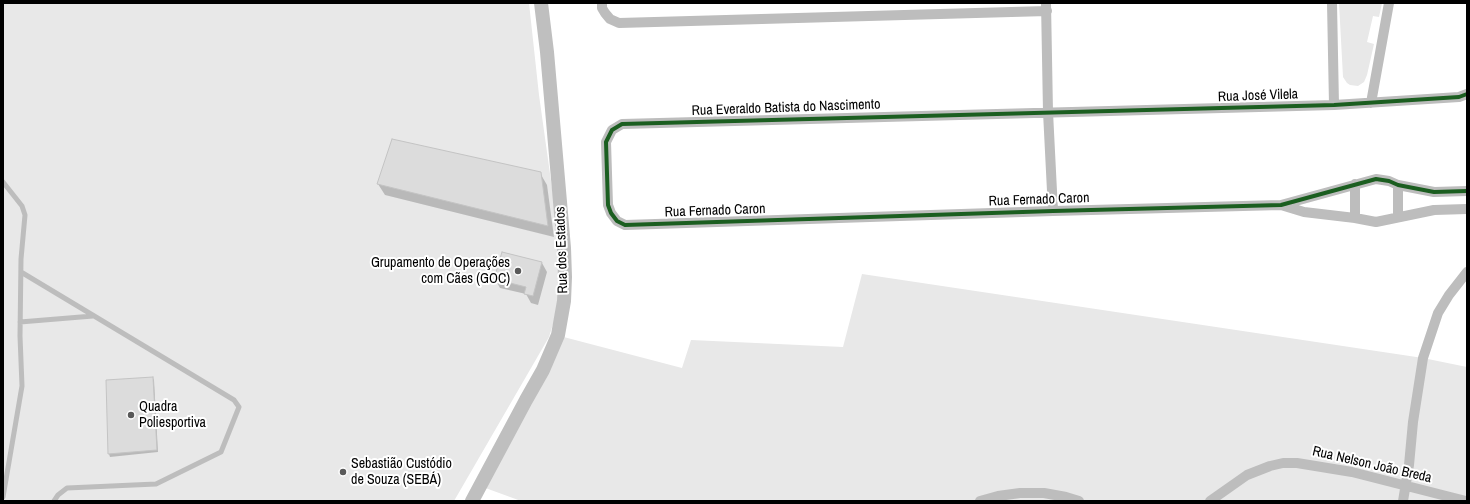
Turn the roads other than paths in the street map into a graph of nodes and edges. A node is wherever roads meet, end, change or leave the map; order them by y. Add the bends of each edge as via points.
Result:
1 (541, 3) edge
2 (602, 3) edge
3 (1332, 3) edge
4 (1389, 3) edge
5 (1046, 7) edge
6 (1467, 94) edge
7 (1371, 103) junction
8 (1334, 104) junction
9 (1048, 112) junction
10 (3, 182) edge
11 (1355, 184) junction
12 (1398, 186) junction
13 (1467, 192) edge
14 (1281, 206) junction
15 (1467, 209) edge
16 (1052, 211) junction
17 (611, 213) joint
18 (1398, 217) junction
19 (1355, 218) junction
20 (21, 272) junction
21 (1467, 272) edge
22 (93, 316) junction
23 (20, 322) junction
24 (1405, 486) junction
25 (3, 497) edge
26 (54, 501) edge
27 (472, 501) edge
28 (980, 501) edge
29 (1079, 501) edge
30 (1210, 501) edge
31 (1403, 501) edge
32 (1466, 501) edge

1 - 27 street, Rua dos Estados via 563,240 564,301 558,335 543,370
2 - 5 street via 602,8 610,19 619,23
3 - 8 street
4 - 7 street
5 - 9 street
6 - 7 street, Rua José Vilela via 1459,97
7 - 8 street, Rua José Vilela
8 - 9 street, Rua José Vilela
9 - 16 street
9 - 17 street, Rua Everaldo Batista do Nascimento via 622,124 612,130 606,142 608,205
10 - 20 lane via 22,206 25,215
11 - 12 street, Rua Fernado Caron via 1376,179 1389,181
11 - 14 street, Rua Fernado Caron
11 - 19 street
12 - 13 street, Rua Fernado Caron via 1434,192
12 - 18 street
14 - 16 street, Rua Fernado Caron
14 - 19 street, Rua Fernado Caron via 1304,212
15 - 18 street, Rua Fernado Caron via 1434,210
16 - 17 street, Rua Fernado Caron via 625,225 617,222
18 - 19 street, Rua Fernado Caron via 1376,222
20 - 22 lane
20 - 23 lane
21 - 24 street via 1449,294 1438,314 1424,358
22 - 23 lane
22 - 26 lane via 234,400 239,407 221,452 156,484 67,488 58,494
23 - 25 lane via 22,386
24 - 30 street, Rua Nelson João Breda via 1330,467 1283,463 1247,474
24 - 31 street
24 - 32 street, Rua Nelson João Breda
28 - 29 street via 1020,493 1044,494

